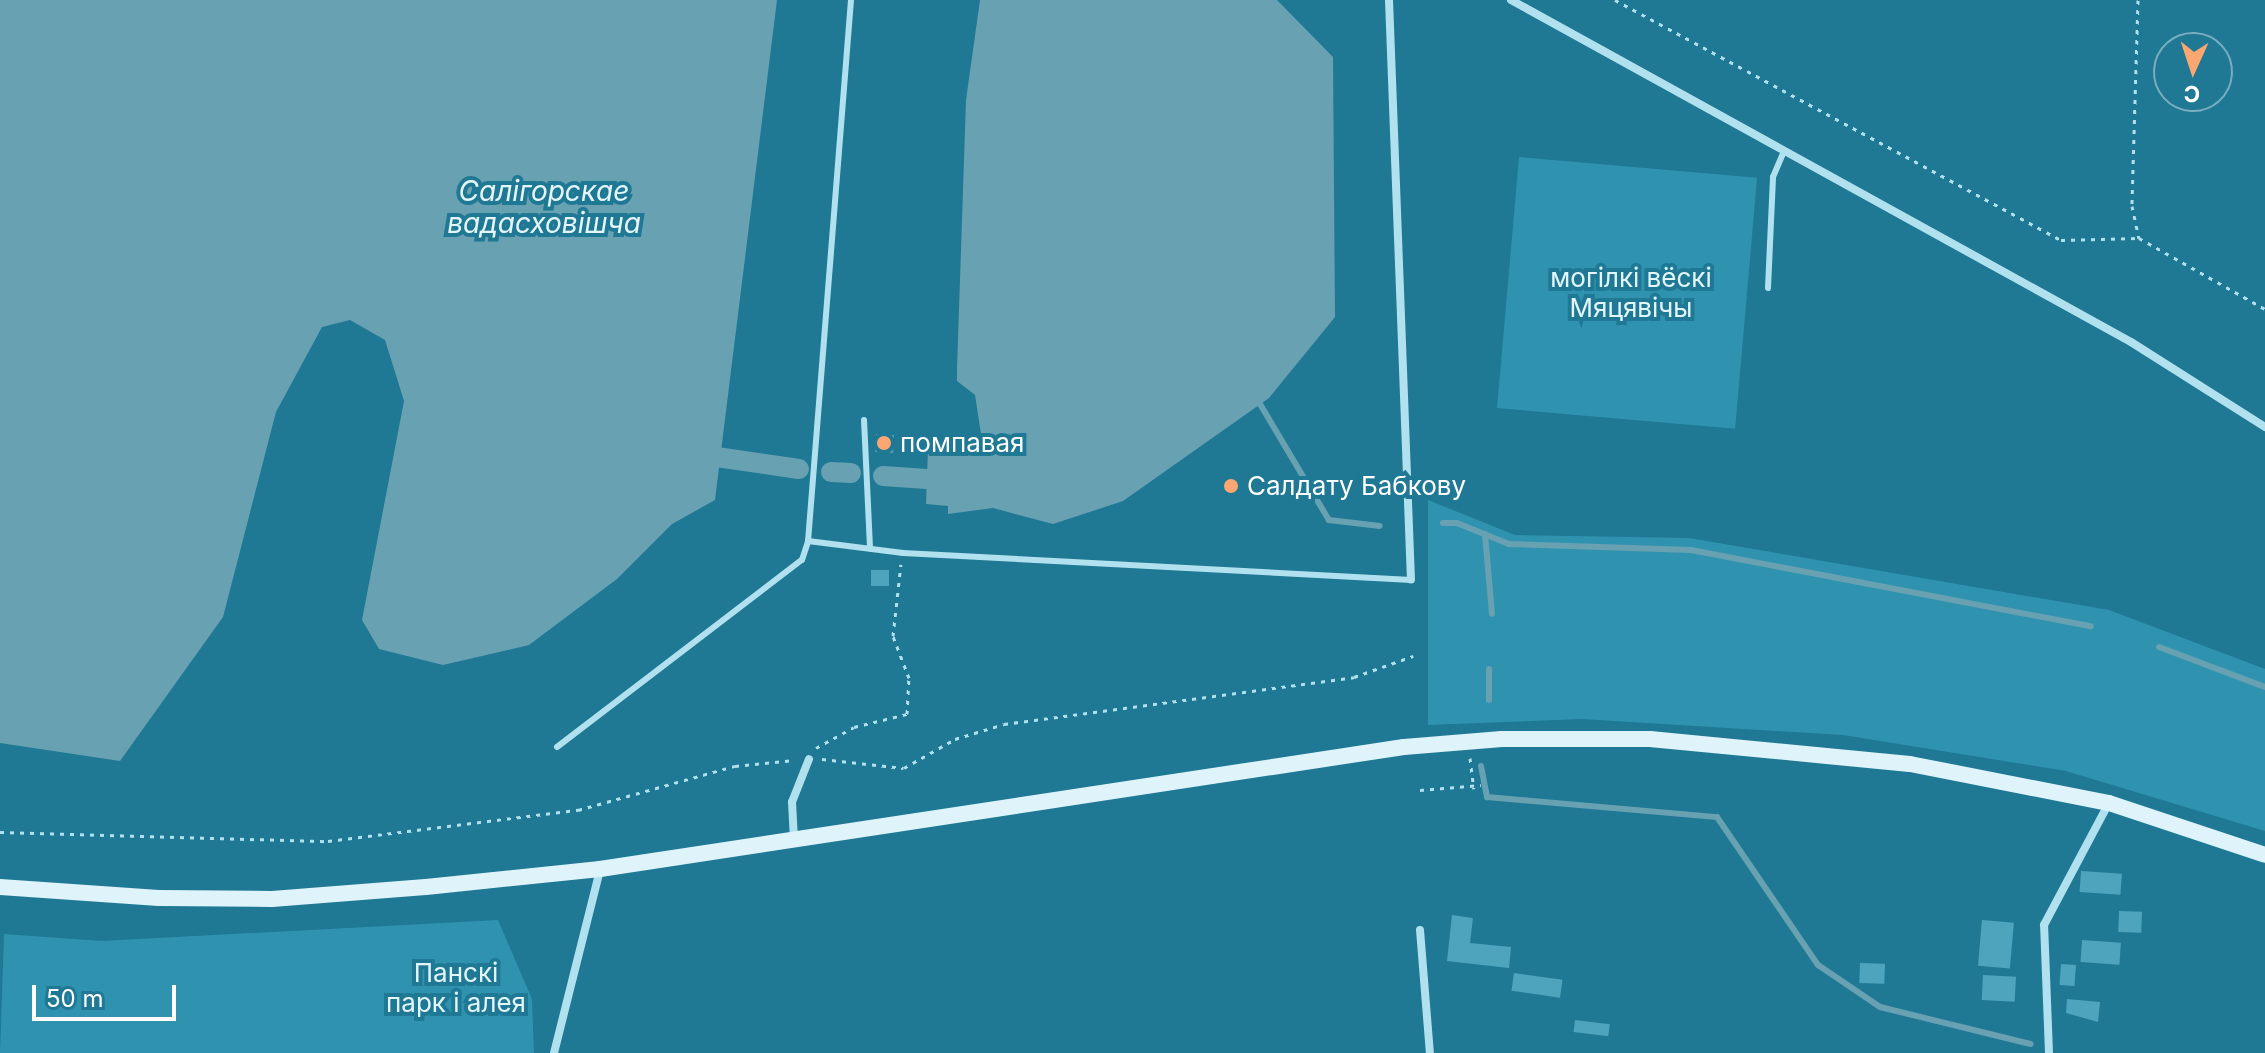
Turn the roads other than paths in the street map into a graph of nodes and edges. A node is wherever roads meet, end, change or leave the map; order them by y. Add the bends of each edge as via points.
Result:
1 (851, 0) edge
2 (1389, 0) edge
3 (1511, 0) edge
4 (1784, 151) junction
5 (1768, 288) dead end
6 (864, 420) dead end
7 (2265, 427) edge
8 (808, 541) junction
9 (870, 548) junction
10 (1411, 580) joint
11 (557, 747) dead end
12 (809, 759) road end
13 (2109, 803) junction
14 (794, 841) junction
15 (2265, 855) edge
16 (600, 869) junction
17 (0, 887) edge
18 (1420, 930) dead end
19 (554, 1053) edge
20 (1430, 1053) edge
21 (2049, 1053) edge

1 - 8 lane
2 - 10 street
3 - 4 street
4 - 5 lane via 1773,177
4 - 7 street via 2131,342
6 - 9 lane
8 - 9 lane
8 - 11 lane via 802,560
9 - 10 lane
12 - 14 street via 792,802
13 - 14 main road via 1910,764 1782,748 1650,739 1502,739 1404,747
13 - 15 main road
13 - 21 street via 2044,925
14 - 16 main road
16 - 17 main road via 272,899
16 - 19 street
18 - 20 street

